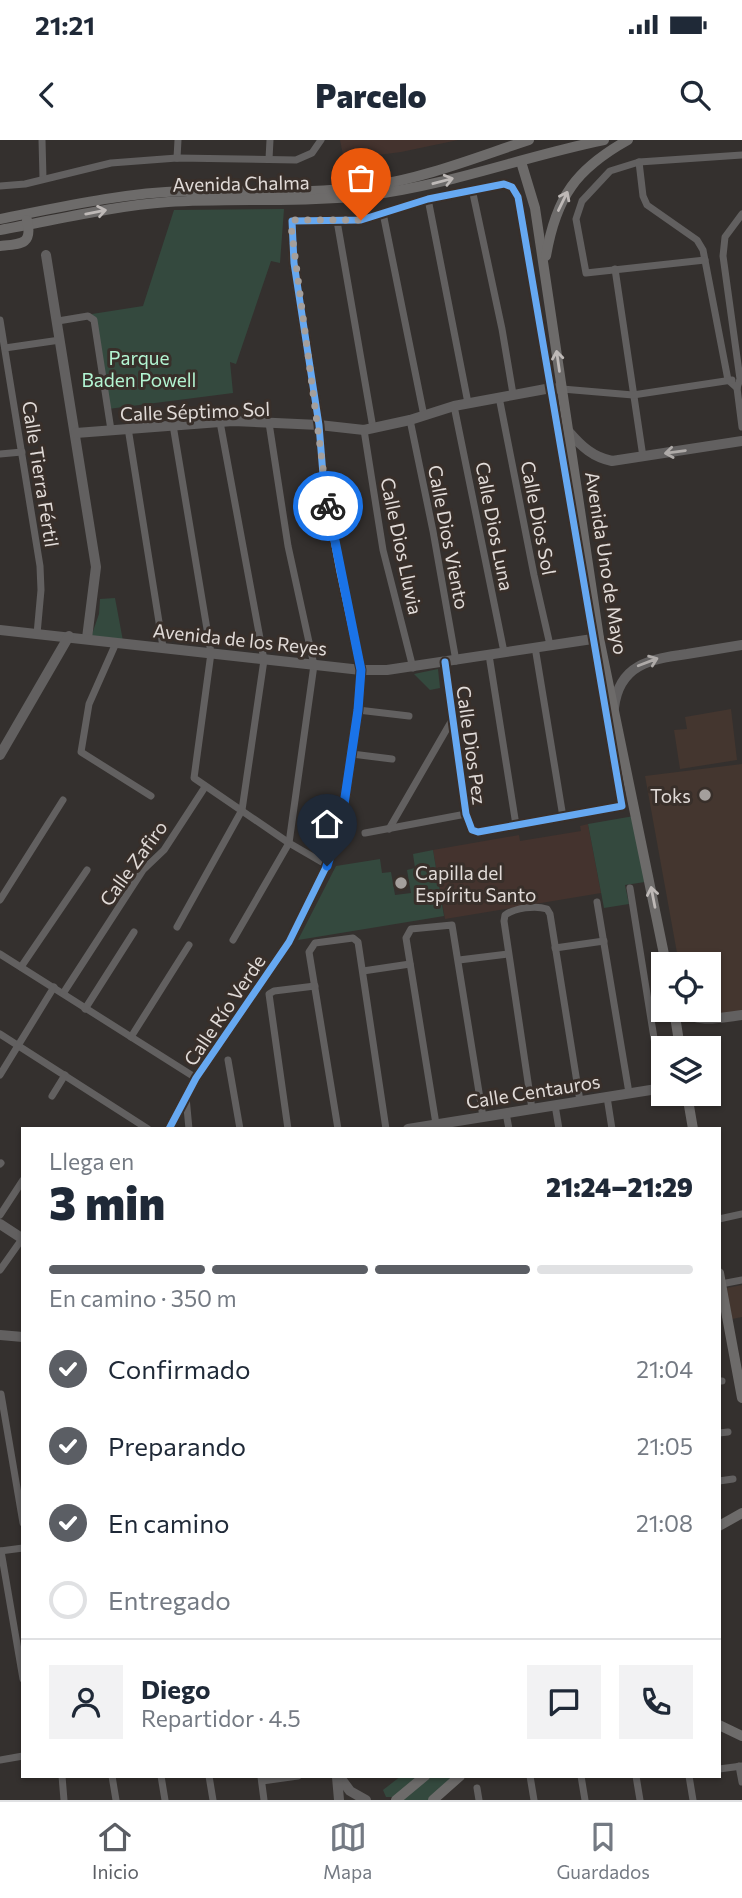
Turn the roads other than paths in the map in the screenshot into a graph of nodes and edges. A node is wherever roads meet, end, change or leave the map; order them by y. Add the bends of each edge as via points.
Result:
1 (42, 140) edge
2 (178, 140) edge
3 (270, 140) edge
4 (529, 140) edge
5 (604, 140) edge
6 (628, 140) edge
7 (319, 143) edge
8 (742, 155) edge
9 (177, 158) junction
10 (269, 159) junction
11 (639, 162) junction
12 (523, 165) dead end
13 (43, 178) junction
14 (0, 180) edge
15 (408, 184) junction
16 (4, 185) edge
17 (472, 188) junction
18 (428, 199) junction
19 (383, 213) junction
20 (742, 214) edge
21 (0, 219) edge
22 (27, 220) junction
23 (292, 221) joint
24 (337, 221) junction
25 (0, 230) edge
26 (0, 246) edge
27 (46, 255) dead end
28 (705, 260) junction
29 (544, 266) junction
30 (615, 269) junction
31 (0, 320) edge
32 (58, 321) junction
33 (60, 340) junction
34 (5, 348) junction
35 (741, 378) edge
36 (728, 380) junction
37 (737, 388) junction
38 (557, 389) junction
39 (513, 394) junction
40 (634, 395) junction
41 (499, 397) junction
42 (468, 403) junction
43 (454, 406) junction
44 (424, 416) junction
45 (410, 420) junction
46 (220, 422) junction
47 (269, 423) junction
48 (173, 425) junction
49 (319, 425) junction
50 (742, 427) edge
51 (128, 428) junction
52 (369, 429) junction
53 (111, 430) junction
54 (569, 432) junction
55 (76, 433) junction
56 (742, 441) edge
57 (22, 452) junction
58 (0, 454) edge
59 (643, 457) junction
60 (0, 630) edge
61 (37, 634) junction
62 (69, 636) junction
63 (87, 638) junction
64 (597, 638) junction
65 (116, 643) junction
66 (550, 645) junction
67 (742, 645) edge
68 (535, 647) junction
69 (163, 648) junction
70 (504, 652) junction
71 (211, 653) junction
72 (489, 655) junction
73 (264, 660) junction
74 (456, 661) junction
75 (445, 662) junction
76 (314, 665) junction
77 (413, 668) junction
78 (361, 670) junction
79 (358, 710) junction
80 (614, 715) junction
81 (409, 716) dead end
82 (452, 720) junction
83 (352, 754) junction
84 (0, 755) edge
85 (392, 759) dead end
86 (205, 787) junction
87 (626, 792) junction
88 (151, 796) dead end
89 (63, 800) dead end
90 (242, 810) junction
91 (466, 814) junction
92 (563, 817) junction
93 (516, 825) junction
94 (388, 829) junction
95 (365, 833) dead end
96 (289, 843) junction
97 (327, 866) junction
98 (87, 870) dead end
99 (630, 888) dead end
100 (0, 900) edge
101 (597, 902) dead end
102 (177, 927) dead end
103 (134, 932) dead end
104 (233, 940) dead end
105 (604, 942) junction
106 (189, 945) dead end
107 (555, 948) junction
108 (664, 952) edge
109 (0, 954) edge
110 (508, 954) junction
111 (459, 960) junction
112 (410, 964) junction
113 (21, 967) junction
114 (363, 971) junction
115 (315, 986) junction
116 (54, 987) junction
117 (64, 992) junction
118 (85, 1009) junction
119 (742, 1015) edge
120 (721, 1018) edge
121 (0, 1034) edge
122 (654, 1036) edge
123 (131, 1037) junction
124 (18, 1046) junction
125 (228, 1060) dead end
126 (0, 1075) edge
127 (65, 1075) junction
128 (196, 1078) junction
129 (651, 1090) edge
130 (629, 1093) junction
131 (52, 1096) dead end
132 (186, 1097) junction
133 (607, 1097) junction
134 (580, 1101) junction
135 (555, 1105) junction
136 (689, 1106) edge
137 (533, 1109) junction
138 (506, 1113) junction
139 (483, 1117) junction
140 (436, 1124) junction
141 (461, 1125) edge
142 (145, 1127) edge
143 (170, 1127) edge
144 (189, 1127) edge
145 (240, 1127) edge
146 (288, 1127) edge
147 (338, 1127) edge
148 (386, 1127) edge
149 (420, 1127) edge
150 (509, 1127) edge
151 (559, 1127) edge
152 (612, 1127) edge
153 (693, 1127) edge
154 (21, 1183) edge
155 (742, 1214) edge
156 (0, 1215) edge
157 (721, 1219) edge
158 (0, 1224) edge
159 (21, 1238) edge
160 (21, 1240) edge
161 (0, 1270) edge
162 (721, 1278) edge
163 (742, 1280) edge
164 (721, 1289) edge
165 (725, 1334) edge
166 (0, 1335) edge
167 (21, 1337) edge
168 (740, 1376) edge
169 (1, 1394) edge
170 (742, 1398) edge
171 (728, 1432) dead end
172 (721, 1433) edge
173 (733, 1479) dead end
174 (721, 1481) edge
175 (21, 1511) edge
176 (742, 1513) edge
177 (721, 1525) edge
178 (21, 1548) edge
179 (1, 1551) edge
180 (21, 1667) edge
181 (721, 1726) edge
182 (742, 1736) edge
183 (21, 1756) edge
184 (0, 1760) edge
185 (741, 1766) edge
186 (721, 1769) edge
187 (62, 1778) edge
188 (112, 1778) edge
189 (161, 1778) edge
190 (209, 1778) edge
191 (338, 1778) edge
192 (340, 1778) edge
193 (423, 1778) edge
194 (458, 1778) edge
195 (530, 1778) edge
196 (581, 1778) edge
197 (636, 1778) edge
198 (690, 1778) edge
199 (262, 1779) edge
200 (742, 1782) edge
201 (477, 1788) dead end
202 (437, 1797) edge
203 (64, 1800) edge
204 (116, 1800) edge
205 (165, 1800) edge
206 (213, 1800) edge
207 (264, 1800) edge
208 (339, 1800) edge
209 (364, 1800) edge
210 (396, 1800) edge
211 (479, 1800) edge
212 (534, 1800) edge
213 (585, 1800) edge
214 (640, 1800) edge
215 (693, 1800) edge

1 - 13 street
2 - 9 street
3 - 10 street
4 - 15 main road, Avenida Chalma
15 -> 5 main road, Avenida Chalma
29 -> 6 main road via 555,219 576,177
7 - 10 street via 306,158
8 - 11 street
9 - 10 street
9 - 13 street via 111,163
11 - 28 street via 647,205 697,240
11 - 30 street via 610,172 582,201 576,219 585,271
12 - 29 main road, Avenida Uno de Mayo
13 - 16 street
14 - 16 street
15 - 22 main road, Avenida Chalma via 326,199 172,202
17 - 18 street
17 - 38 street via 504,184 518,197
17 - 39 street
18 - 19 street
18 - 42 street
19 - 24 street
19 - 44 street
20 - 35 street via 724,237 723,256
21 - 22 main road, Avenida Chalma
22 - 25 main road, Avenida Chalma
22 - 26 main road via 30,234 26,241
23 - 24 street
23 - 49 street, Calle Río Verde via 294,263
24 - 52 street, Calle Dios Lluvia
27 - 32 street
28 - 30 street
28 - 36 street
38 -> 29 main road, Avenida Uno de Mayo
30 - 40 street
31 - 34 street, Calle Tierra Fértil
32 - 33 street
32 - 53 street via 88,316 94,320
33 - 34 street
33 - 55 street
34 - 57 street, Calle Tierra Fértil
35 - 36 street
35 - 37 street
36 - 37 street
36 - 40 street
37 - 50 street
38 - 39 street, Calle Séptimo Sol
38 - 40 street
38 - 54 main road, Avenida Uno de Mayo
38 - 64 street
39 - 41 street, Calle Séptimo Sol
40 - 59 street
41 - 42 street, Calle Séptimo Sol
41 - 66 street, Calle Dios Sol
42 - 43 street, Calle Séptimo Sol
43 - 44 street, Calle Séptimo Sol
43 - 70 street, Calle Dios Luna
44 - 45 street, Calle Séptimo Sol
45 - 52 street, Calle Séptimo Sol
45 - 74 street, Calle Dios Viento
46 - 47 street, Calle Séptimo Sol
46 - 48 street, Calle Séptimo Sol
46 - 73 street
47 - 49 street, Calle Séptimo Sol
47 - 76 street via 288,546
48 - 51 street, Calle Séptimo Sol
48 - 71 street
49 - 52 street, Calle Séptimo Sol
49 - 78 street, Calle Río Verde via 324,487
51 - 53 street, Calle Séptimo Sol
51 - 69 street
52 - 77 street, Calle Dios Lluvia via 383,550
53 - 55 street, Calle Séptimo Sol
54 - 59 street via 600,459
54 - 64 main road, Avenida Uno de Mayo
55 - 63 street via 96,567
56 -> 59 street
57 - 58 street
57 - 61 street, Calle Tierra Fértil via 40,566
60 - 61 street, Avenida de los Reyes
61 - 62 street, Avenida de los Reyes
62 - 63 street, Avenida de los Reyes
62 - 84 street
63 - 65 street, Avenida de los Reyes
64 - 66 street, Avenida de los Reyes
64 - 80 main road, Avenida Uno de Mayo
64 - 87 street
65 - 69 street, Avenida de los Reyes
65 - 88 street via 89,704 81,752
66 - 68 street, Avenida de los Reyes
80 -> 67 street via 619,688 641,664
68 - 70 street, Avenida de los Reyes
68 - 92 street
69 - 71 street, Avenida de los Reyes
70 - 72 street, Avenida de los Reyes
71 - 73 street, Avenida de los Reyes
71 - 86 street via 194,778
72 - 74 street, Avenida de los Reyes
72 - 93 street
73 - 76 street, Avenida de los Reyes
73 - 90 street
74 - 75 street, Avenida de los Reyes
75 - 77 street, Avenida de los Reyes
75 - 82 street, Calle Dios Pez
76 - 78 street, Avenida de los Reyes
76 - 96 street
77 - 78 street, Avenida de los Reyes
78 - 79 street, Calle Río Verde
79 - 81 street
79 - 83 street, Calle Río Verde
80 - 87 main road, Avenida Uno de Mayo
82 - 91 street, Calle Dios Pez
82 - 94 street
83 - 85 street
83 - 97 street, Calle Río Verde via 343,811
86 - 90 street
86 - 117 street, Calle Zafiro via 164,850 143,870
87 - 92 street via 622,806
108 -> 87 main road, Avenida Uno de Mayo via 648,867
89 - 100 street
90 - 96 street
90 - 102 street
91 - 93 street, Calle Dios Pez via 472,830 478,832
91 - 94 street
92 - 93 street
94 - 95 street
96 - 97 street
96 - 104 street
97 - 128 street, Calle Río Verde via 289,942
98 - 113 street
99 - 122 street
101 - 105 street
103 - 118 street
105 - 107 street
105 - 130 street
106 - 123 street
107 - 110 street via 550,914 541,907 505,915
107 - 134 street
109 - 113 street
110 - 111 street
110 - 137 street
111 - 112 street via 452,925 408,931
111 - 139 street
112 - 114 street
112 - 140 street
113 - 116 street
114 - 115 street via 356,938 315,943 309,952
114 - 148 street
115 - 146 street via 269,994
115 - 147 street
116 - 117 street
116 - 124 street
117 - 118 street
118 - 123 street
119 - 120 street
121 - 124 street
123 - 128 street
124 - 126 street
124 - 127 street
125 - 145 street
127 - 131 street
127 - 142 street
128 - 132 street, Calle Río Verde
129 - 130 street, Calle Centauros
130 - 133 street, Calle Centauros
132 - 143 street, Calle Río Verde
132 - 144 street
133 - 134 street, Calle Centauros
133 - 152 street
134 - 135 street, Calle Centauros
135 - 137 street, Calle Centauros
135 - 151 street
136 - 153 main road
137 - 138 street, Calle Centauros
138 - 139 street, Calle Centauros
138 - 150 street
139 - 141 street, Calle Centauros
140 - 141 street, Calle Centauros
140 - 149 street, Calle Centauros
154 - 156 street
155 - 157 street
158 - 159 street
160 - 161 street
162 - 163 street
164 - 165 main road
165 - 168 main road
166 - 167 street
168 - 170 main road
169 - 175 street
171 - 172 street
173 - 174 street
176 - 177 main road
178 - 179 street
179 - 180 street
181 - 182 main road
183 - 184 street
185 - 186 street
185 - 200 street
187 - 203 street
188 - 204 street
189 - 205 street
190 - 206 street
191 - 208 street
192 - 209 street
193 - 210 main road
194 - 202 main road
195 - 212 street
196 - 213 street
197 - 214 street
198 - 215 street
199 - 207 street
201 - 211 street

